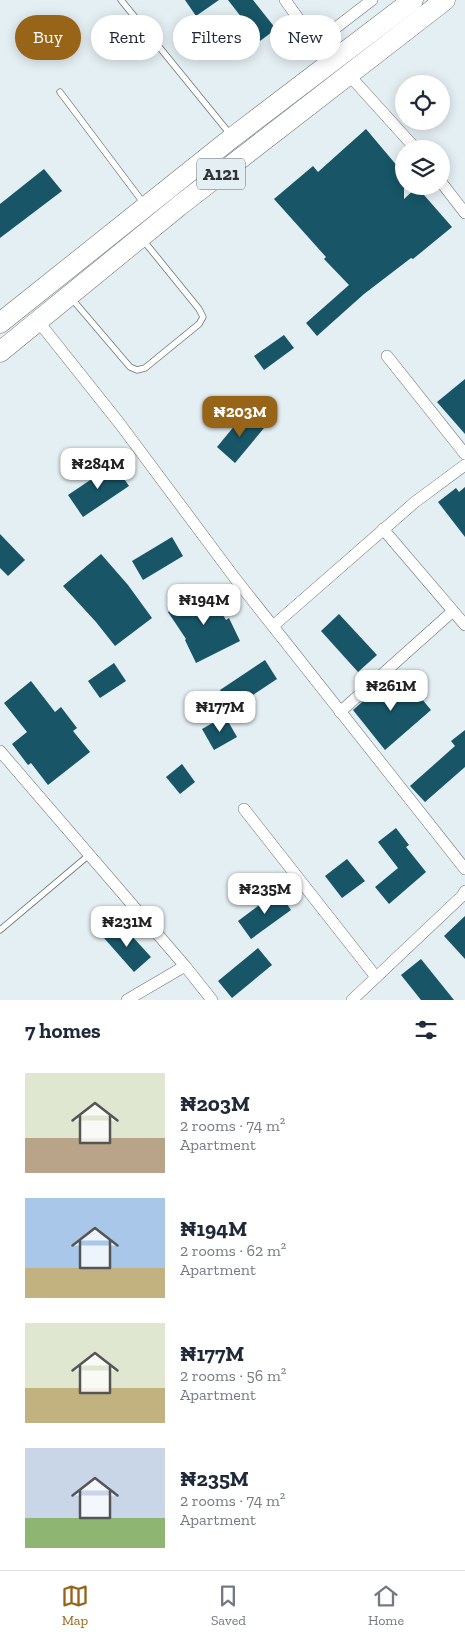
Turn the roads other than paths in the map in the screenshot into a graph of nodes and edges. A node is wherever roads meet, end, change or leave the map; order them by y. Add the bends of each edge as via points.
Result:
1 (121, 0) edge
2 (284, 0) edge
3 (372, 0) edge
4 (413, 0) edge
5 (446, 0) edge
6 (295, 15) edge
7 (341, 24) edge
8 (325, 60) edge
9 (328, 65) junction
10 (349, 75) junction
11 (60, 92) dead end
12 (233, 137) junction
13 (408, 140) edge
14 (450, 194) edge
15 (146, 207) junction
16 (465, 213) edge
17 (141, 237) junction
18 (69, 295) junction
19 (38, 321) junction
20 (0, 323) edge
21 (0, 352) edge
22 (387, 356) dead end
23 (465, 454) edge
24 (465, 465) edge
25 (383, 529) junction
26 (452, 611) junction
27 (273, 626) junction
28 (465, 626) edge
29 (340, 712) junction
30 (0, 751) edge
31 (244, 809) dead end
32 (89, 854) junction
33 (465, 870) edge
34 (465, 891) edge
35 (0, 930) edge
36 (185, 966) junction
37 (376, 977) junction
38 (127, 1000) edge
39 (212, 1000) edge
40 (352, 1000) edge

1 - 12 lane
2 - 6 street
3 - 7 street
4 - 9 highway, A121
5 - 10 highway, A121
8 - 9 street
9 - 12 highway, A121
10 - 13 street
10 - 17 highway, A121
11 - 15 lane
12 - 15 highway, A121
14 - 16 street
15 - 20 highway, A121
17 - 18 highway, A121
17 - 18 lane via 203,318 145,368 137,370 130,367
18 - 19 highway, A121
19 - 21 highway, A121
19 - 27 street
22 - 23 street
24 - 25 street
25 - 26 street
25 - 27 street
26 - 28 street
26 - 29 street
27 - 29 street
29 - 33 street
30 - 32 street
31 - 37 street
32 - 35 lane
32 - 36 street
34 - 37 street
36 - 38 street
36 - 39 street
37 - 40 street

